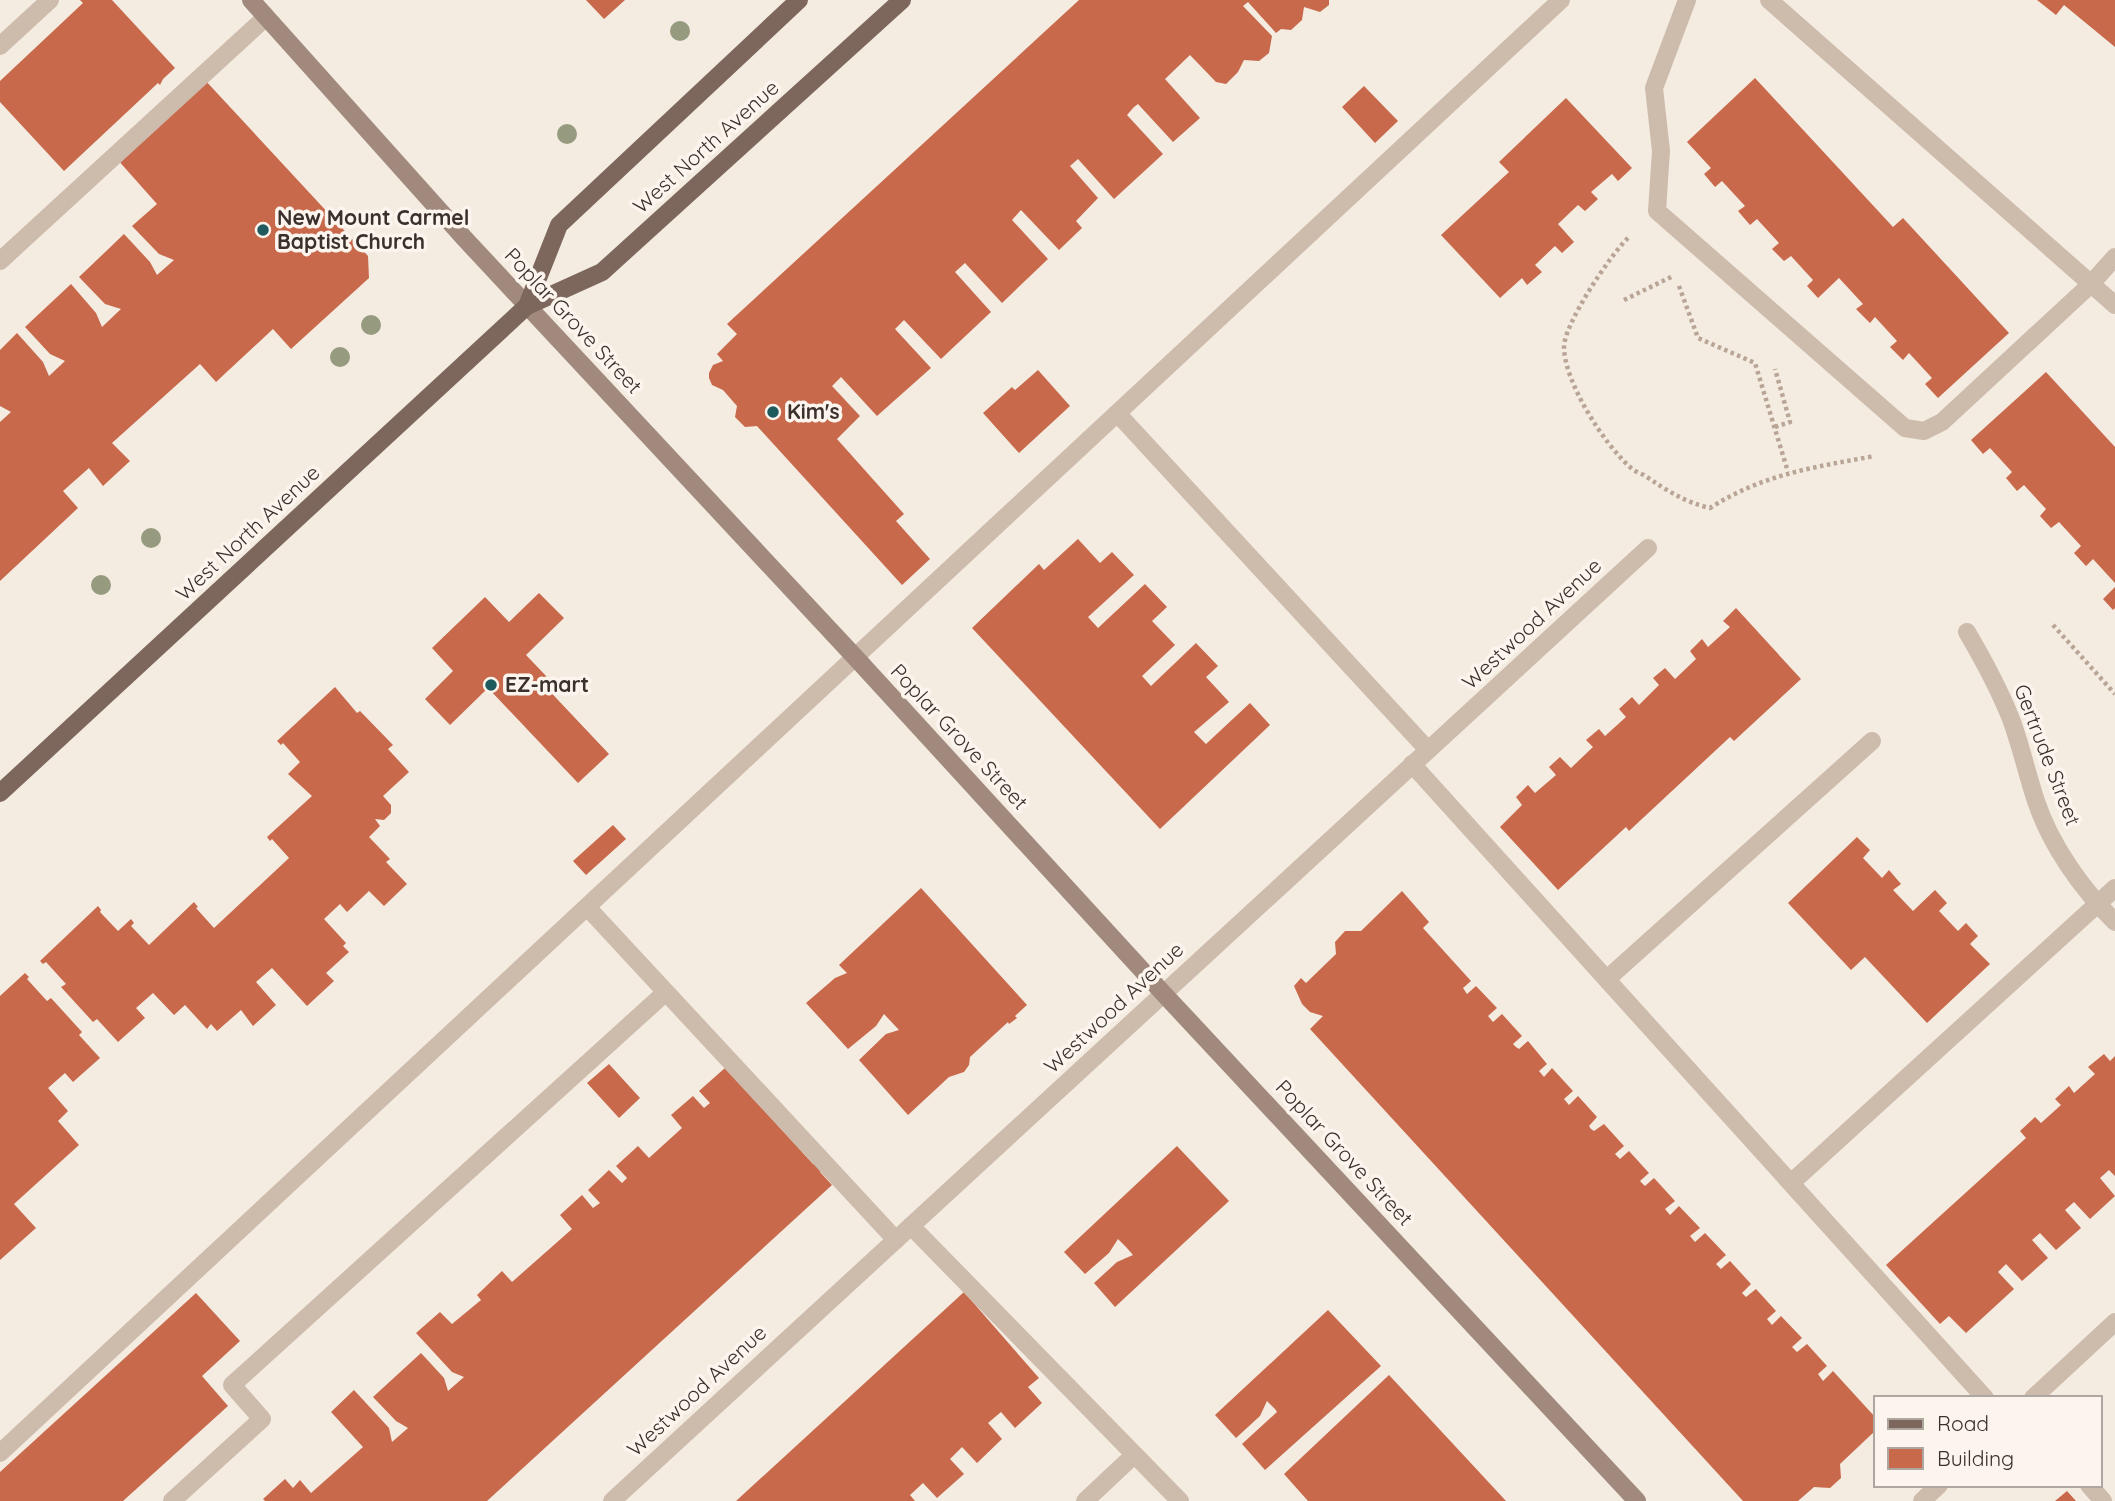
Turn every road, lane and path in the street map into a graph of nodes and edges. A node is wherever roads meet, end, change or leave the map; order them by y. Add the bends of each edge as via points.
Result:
1 (50, 0) edge
2 (251, 0) edge
3 (799, 0) edge
4 (902, 0) edge
5 (1561, 0) edge
6 (1687, 0) edge
7 (1769, 0) edge
8 (266, 17) junction
9 (0, 46) edge
10 (1657, 211) junction
11 (2115, 257) edge
12 (0, 261) edge
13 (2090, 285) junction
14 (1623, 300) dead end
15 (2115, 305) edge
16 (527, 306) junction
17 (1117, 413) junction
18 (1878, 456) dead end
19 (1788, 472) junction
20 (1648, 548) dead end
21 (2053, 625) dead end
22 (1967, 632) dead end
23 (855, 657) junction
24 (2115, 694) edge
25 (1872, 741) dead end
26 (1428, 750) junction
27 (1412, 764) junction
28 (0, 793) edge
29 (2115, 888) edge
30 (2097, 904) junction
31 (587, 907) junction
32 (2115, 922) edge
33 (1608, 979) junction
34 (666, 992) junction
35 (1163, 993) junction
36 (1791, 1183) junction
37 (911, 1226) junction
38 (896, 1240) junction
39 (2115, 1322) edge
40 (1983, 1396) edge
41 (2035, 1396) edge
42 (0, 1453) edge
43 (1134, 1455) junction
44 (1937, 1487) edge
45 (2090, 1487) edge
46 (172, 1501) edge
47 (612, 1501) edge
48 (1084, 1501) edge
49 (1180, 1501) edge
50 (1637, 1501) edge
51 (1922, 1501) edge
52 (2103, 1501) edge

1 - 9 street
2 - 8 street, Poplar Grove Street
3 - 16 main road, West North Avenue via 559,225
4 - 16 main road, West North Avenue via 601,272
5 - 17 street
6 - 10 street via 1654,89 1661,151
7 - 13 street
8 - 12 street
8 - 16 street, Poplar Grove Street
10 - 13 street via 1905,428 1924,431 1942,422
10 - 19 path via 1619,246 1581,302 1563,346 1573,386 1606,441 1631,468 1692,504 1710,508 1735,492
11 - 13 street
13 - 15 street
14 - 19 path via 1675,275 1698,338 1755,363
16 - 23 street, Poplar Grove Street
16 - 28 main road, West North Avenue
17 - 23 street
17 - 26 street
18 - 19 path
20 - 26 street, Westwood Avenue
21 - 24 path
22 - 30 street, Gertrude Street via 2012,721 2037,805 2062,855
23 - 31 street
23 - 35 street, Poplar Grove Street
25 - 33 street
26 - 27 street, Westwood Avenue
27 - 33 street
27 - 35 street, Westwood Avenue
29 - 30 street
30 - 32 street, Gertrude Street
30 - 36 street
31 - 34 street
31 - 42 street
33 - 36 street
34 - 38 street
34 - 46 street via 232,1385 262,1419
35 - 37 street, Westwood Avenue
35 - 50 street, Poplar Grove Street
36 - 40 street
37 - 38 street, Westwood Avenue
37 - 43 street
38 - 47 street, Westwood Avenue
39 - 41 street
43 - 48 street
43 - 49 street
44 - 51 street
45 - 52 street

